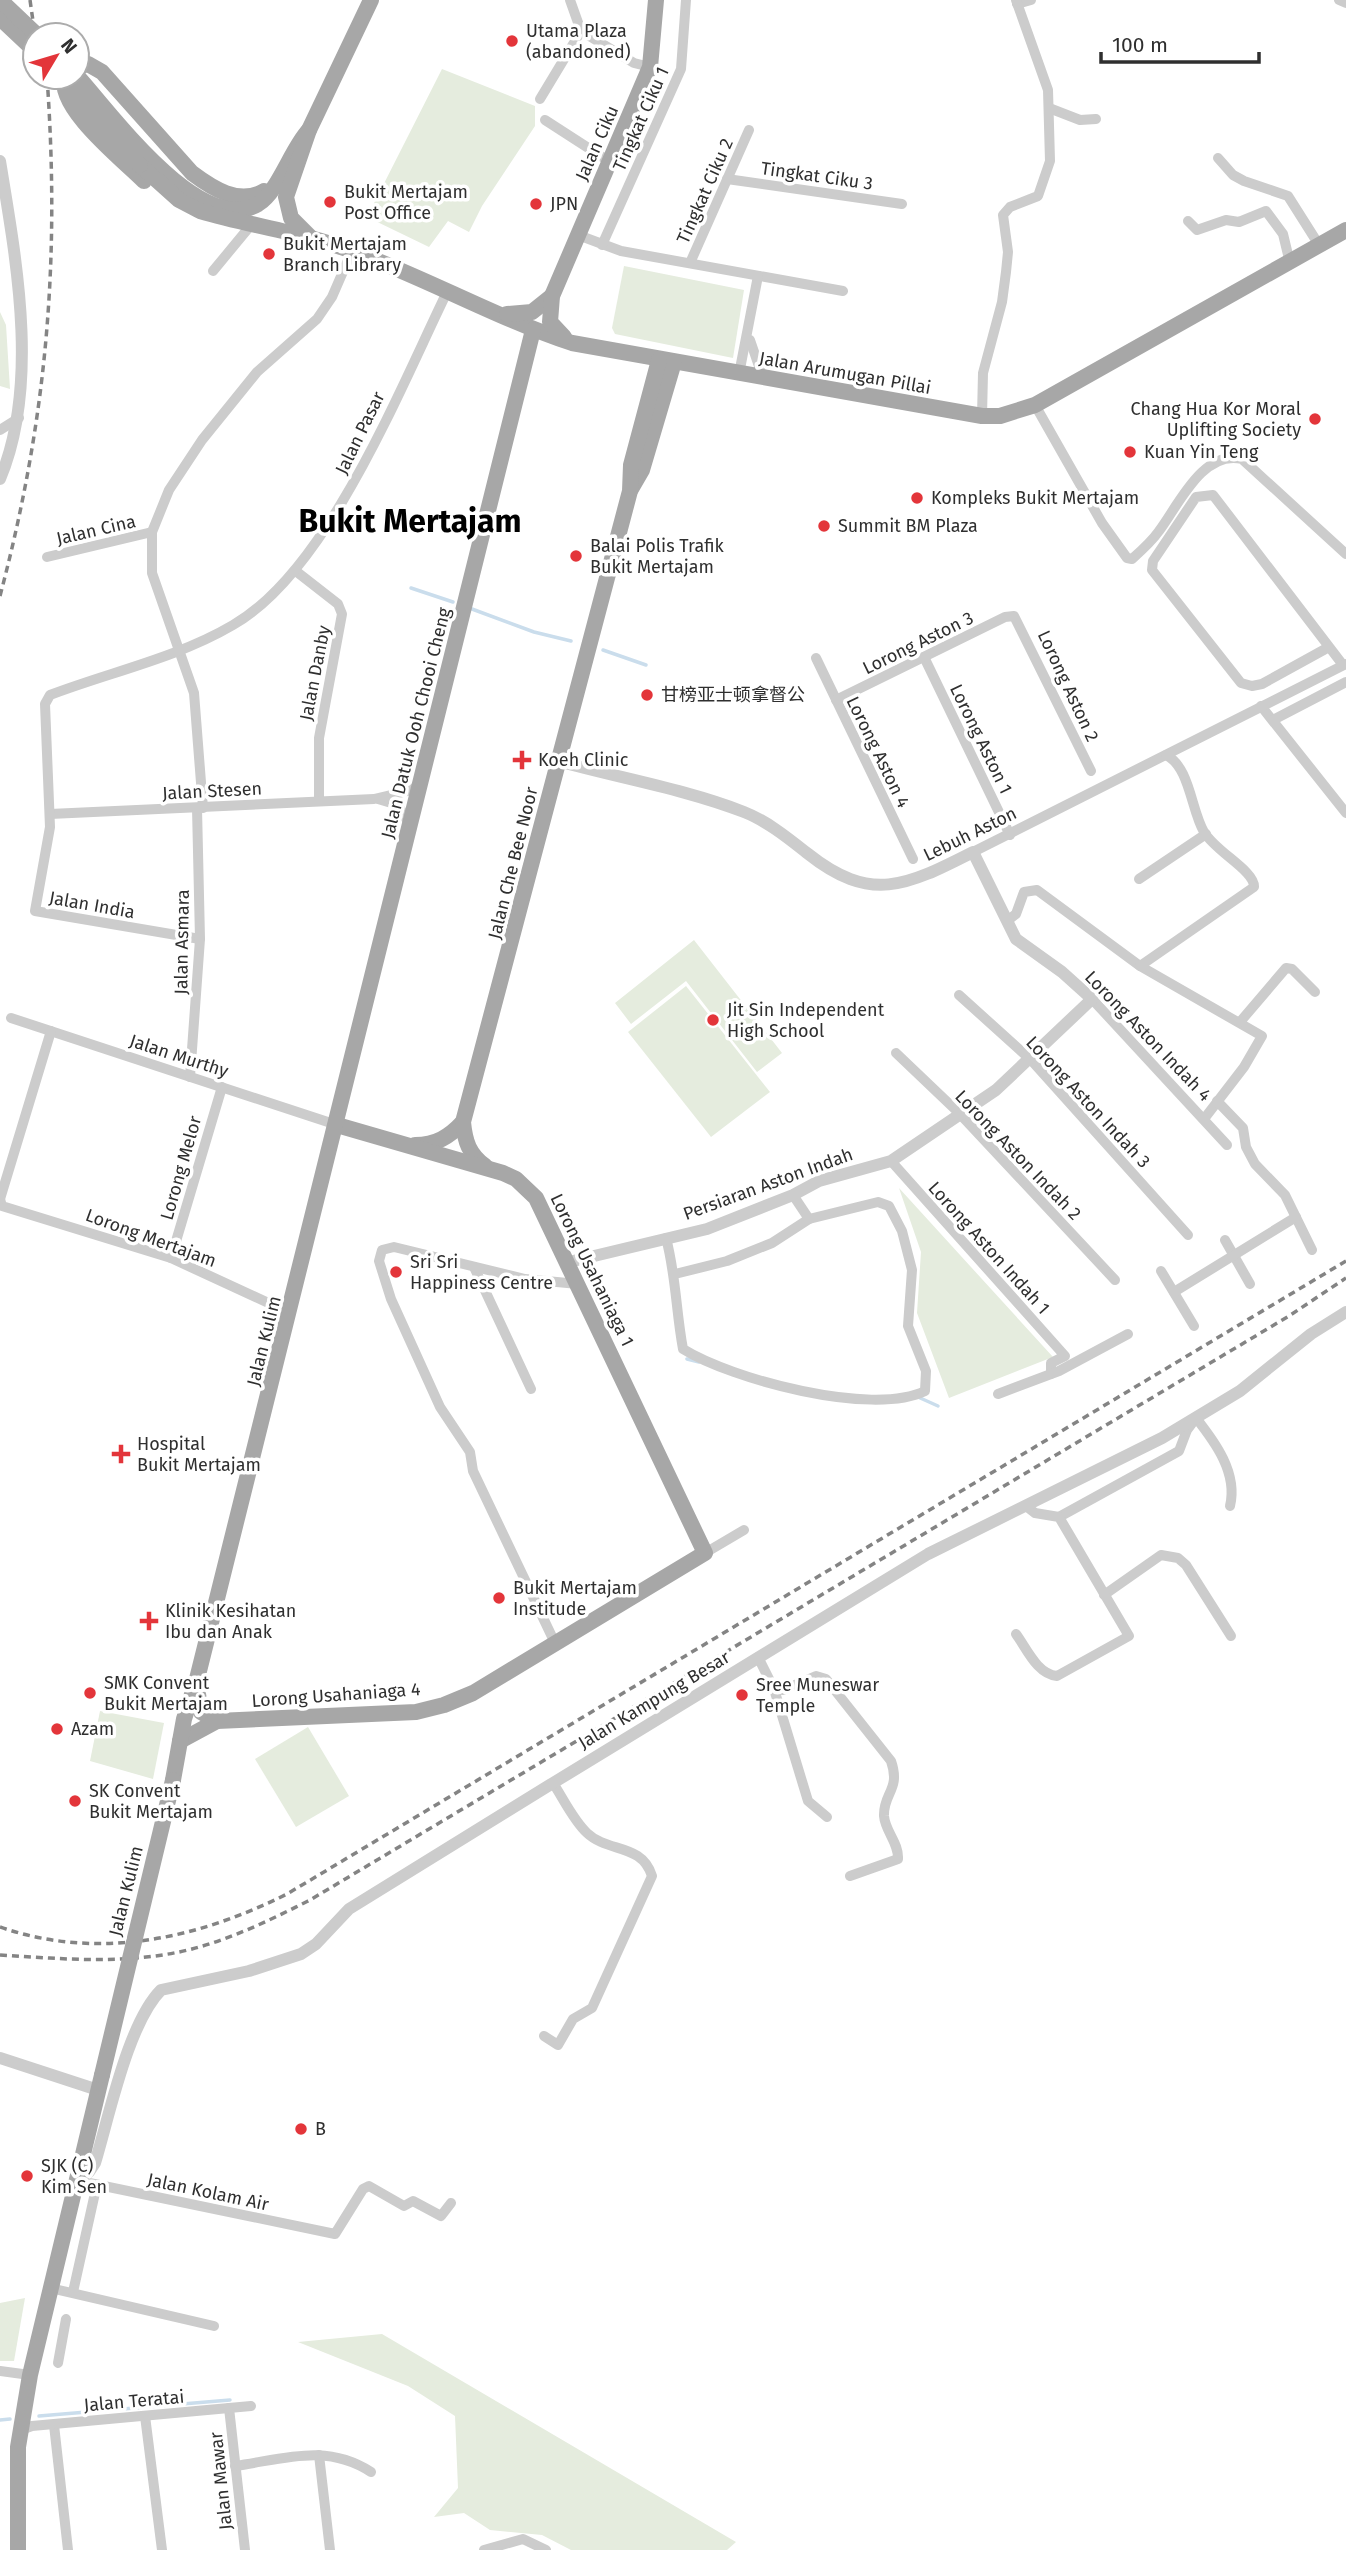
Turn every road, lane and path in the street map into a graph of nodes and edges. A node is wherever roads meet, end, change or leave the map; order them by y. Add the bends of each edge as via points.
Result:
1 (0, 0) edge
2 (371, 0) edge
3 (570, 0) edge
4 (656, 0) edge
5 (687, 0) edge
6 (1031, 0) edge
7 (1339, 0) edge
8 (1017, 2) edge
9 (1346, 3) edge
10 (0, 18) edge
11 (22, 21) edge
12 (581, 32) junction
13 (21, 38) edge
14 (91, 66) edge
15 (650, 67) junction
16 (65, 91) edge
17 (73, 91) edge
18 (90, 91) edge
19 (540, 99) dead end
20 (1049, 108) junction
21 (1096, 118) dead end
22 (545, 120) dead end
23 (309, 130) junction
24 (749, 131) dead end
25 (1218, 158) dead end
26 (0, 161) edge
27 (610, 162) junction
28 (727, 179) junction
29 (276, 183) junction
30 (199, 204) junction
31 (902, 204) dead end
32 (5, 218) edge
33 (1188, 221) dead end
34 (251, 225) junction
35 (1346, 230) edge
36 (578, 235) junction
37 (312, 239) junction
38 (602, 245) junction
39 (1319, 245) junction
40 (352, 251) junction
41 (690, 263) junction
42 (1290, 263) junction
43 (213, 271) dead end
44 (758, 276) junction
45 (448, 290) junction
46 (843, 291) dead end
47 (552, 296) junction
48 (501, 314) junction
49 (533, 330) junction
50 (749, 336) junction
51 (572, 343) junction
52 (666, 361) junction
53 (740, 374) junction
54 (763, 379) junction
55 (1035, 405) junction
56 (982, 416) junction
57 (19, 418) junction
58 (0, 430) edge
59 (0, 479) edge
60 (152, 533) junction
61 (1346, 554) edge
62 (47, 557) dead end
63 (297, 572) junction
64 (1014, 616) joint
65 (1329, 648) junction
66 (181, 649) junction
67 (924, 657) junction
68 (816, 658) dead end
69 (1344, 664) edge
70 (1346, 682) edge
71 (836, 700) junction
72 (1261, 706) junction
73 (1273, 720) junction
74 (1166, 755) junction
75 (558, 761) junction
76 (1091, 771) dead end
77 (421, 782) junction
78 (374, 799) junction
79 (319, 801) junction
80 (200, 808) junction
81 (1346, 813) edge
82 (50, 814) junction
83 (410, 830) junction
84 (1206, 834) junction
85 (1010, 835) junction
86 (973, 852) junction
87 (913, 859) dead end
88 (1139, 879) dead end
89 (1007, 921) junction
90 (200, 939) junction
91 (1140, 966) junction
92 (1315, 992) dead end
93 (959, 995) dead end
94 (1092, 999) junction
95 (11, 1018) dead end
96 (1240, 1022) junction
97 (51, 1031) junction
98 (896, 1054) dead end
99 (1031, 1060) junction
100 (190, 1077) junction
101 (222, 1087) junction
102 (1217, 1101) junction
103 (960, 1114) junction
104 (1204, 1119) junction
105 (463, 1122) junction
106 (337, 1125) junction
107 (405, 1145) junction
108 (1227, 1145) dead end
109 (891, 1161) junction
110 (490, 1170) junction
111 (793, 1195) junction
112 (0, 1199) edge
113 (1296, 1217) junction
114 (809, 1219) junction
115 (1188, 1235) dead end
116 (666, 1238) junction
117 (1225, 1240) dead end
118 (1312, 1250) dead end
119 (1235, 1256) junction
120 (171, 1258) junction
121 (569, 1262) junction
122 (474, 1266) junction
123 (1161, 1271) dead end
124 (675, 1274) junction
125 (1115, 1280) dead end
126 (579, 1284) junction
127 (1250, 1284) dead end
128 (1174, 1292) junction
129 (1346, 1312) edge
130 (291, 1313) junction
131 (1194, 1326) dead end
132 (1128, 1334) dead end
133 (1051, 1374) junction
134 (531, 1389) dead end
135 (998, 1394) dead end
136 (1195, 1418) junction
137 (1026, 1506) junction
138 (1230, 1506) dead end
139 (1059, 1517) junction
140 (744, 1530) dead end
141 (705, 1553) junction
142 (1104, 1595) junction
143 (1016, 1634) dead end
144 (1231, 1636) dead end
145 (555, 1643) junction
146 (758, 1657) junction
147 (197, 1679) junction
148 (774, 1689) junction
149 (218, 1721) junction
150 (180, 1741) junction
151 (553, 1783) junction
152 (827, 1817) dead end
153 (850, 1876) dead end
154 (544, 2036) dead end
155 (0, 2058) edge
156 (100, 2082) junction
157 (75, 2180) junction
158 (97, 2185) junction
159 (452, 2203) dead end
160 (50, 2288) junction
161 (74, 2292) junction
162 (66, 2319) dead end
163 (214, 2326) dead end
164 (39, 2337) junction
165 (62, 2341) junction
166 (58, 2363) dead end
167 (0, 2371) edge
168 (30, 2375) junction
169 (251, 2406) dead end
170 (229, 2408) junction
171 (145, 2416) junction
172 (54, 2425) junction
173 (21, 2430) junction
174 (319, 2455) junction
175 (235, 2466) junction
176 (371, 2472) dead end
177 (18, 2550) edge
178 (68, 2550) edge
179 (162, 2550) edge
180 (245, 2550) edge
181 (330, 2550) edge
182 (484, 2550) edge
183 (546, 2550) edge

1 - 11 main road, bridge
2 - 23 main road
3 - 12 street
4 - 15 main road, Jalan Ciku
5 - 38 street, Tingkat Ciku 1 via 681,69
6 - 8 street
7 - 9 street
8 - 20 street via 1041,66
10 - 13 main road
12 - 15 street via 634,63
12 - 19 street
14 - 29 main road via 208,185 249,197
15 - 27 main road, Jalan Ciku
16 - 34 main road via 75,112 170,205 203,223
17 - 30 main road, bridge via 159,184 179,200
18 - 30 main road via 159,169
20 - 21 street via 1080,120
20 - 56 street via 1050,161 1041,192 1003,215 1006,272 984,373
22 - 27 street
23 - 29 main road via 294,147
23 - 37 main road via 286,205 296,225
24 - 28 street, Tingkat Ciku 2
25 - 39 street via 1244,181 1288,196
26 - 32 street
27 - 36 main road, Jalan Ciku
28 - 31 street, Tingkat Ciku 3
28 - 41 street, Tingkat Ciku 2
29 - 30 main road via 251,207
30 - 34 main road
32 - 57 street via 20,333
33 - 42 street via 1197,230 1266,211 1278,224
34 - 37 main road, Jalan Arumugan Pillai
34 - 43 street
35 - 39 main road, Jalan Arumugan Pillai
36 - 38 street
36 - 47 main road, Jalan Ciku
37 - 40 main road, Jalan Arumugan Pillai
38 - 41 street
39 - 42 main road, Jalan Arumugan Pillai
40 - 45 main road, Jalan Arumugan Pillai
40 - 60 street via 317,319 257,372 202,440 169,490
41 - 44 street
42 - 55 main road, Jalan Arumugan Pillai
44 - 46 street
44 - 50 street
45 - 48 main road, Jalan Arumugan Pillai
45 - 63 street, Jalan Pasar via 345,498
47 - 48 main road via 532,312
47 - 51 main road via 550,322
48 - 49 main road, Jalan Arumugan Pillai
49 - 51 main road, Jalan Arumugan Pillai
49 - 77 main road, Jalan Datuk Ooh Chooi Cheng
50 - 53 street
50 - 54 street
51 - 52 main road, Jalan Arumugan Pillai
52 - 53 main road, Jalan Arumugan Pillai
52 - 75 main road, Jalan Che Bee Noor via 645,459 630,491
53 - 54 main road, Jalan Arumugan Pillai
54 - 56 main road, Jalan Arumugan Pillai
55 - 56 main road, Jalan Arumugan Pillai via 1000,416
55 - 61 street via 1127,558 1132,559 1158,534 1205,471 1233,456 1242,458
57 - 58 street
57 - 59 street
60 - 62 street, Jalan Cina
60 - 66 street, Jalan Asmara via 152,573
63 - 66 street, Jalan Pasar via 233,626
63 - 79 street, Jalan Danby via 338,604 342,614 319,738
64 - 67 street, Lorong Aston 3
64 - 76 street, Lorong Aston 2
65 - 65 street via 1213,495 1196,497 1153,561 1152,570 1241,683 1262,684
65 - 69 street
66 - 80 street, Jalan Asmara via 194,693
66 - 82 street, Jalan Pasar via 50,695 45,715
67 - 71 street, Lorong Aston 3
67 - 85 street, Lorong Aston 1
68 - 71 street, Lorong Aston 4
69 - 72 street, Lebuh Aston
70 - 73 street
71 - 87 street, Lorong Aston 4
72 - 73 street
72 - 74 street, Lebuh Aston
73 - 81 street
74 - 84 street via 1179,769
74 - 85 street, Lebuh Aston
75 - 86 street, Lebuh Aston via 746,813 831,872 860,884 889,885 925,876
75 - 105 main road, Jalan Che Bee Noor
77 - 78 street, Jalan Stesen via 412,790
77 - 83 main road, Jalan Datuk Ooh Chooi Cheng
78 - 79 street, Jalan Stesen
78 - 83 street, Jalan Stesen via 403,810
79 - 80 street, Jalan Stesen
80 - 82 street, Jalan Stesen
80 - 90 street, Jalan Asmara
82 - 90 street, Jalan India via 35,911
83 - 106 main road, Jalan Datuk Ooh Chooi Cheng
84 - 88 street
84 - 91 street via 1221,854 1249,873 1254,887
85 - 86 street, Lebuh Aston
86 - 89 street, Lorong Aston Indah 4
89 - 91 street via 1016,914 1024,892 1037,890
89 - 94 street, Lorong Aston Indah 4 via 1016,939
90 - 100 street, Jalan Asmara
91 - 96 street
92 - 96 street via 1286,968
93 - 99 street, Lorong Aston Indah 3
94 - 99 street, Persiaran Aston Indah
94 - 104 street, Lorong Aston Indah 4
95 - 97 street, Jalan Murthy
96 - 102 street via 1262,1036
97 - 100 street, Jalan Murthy
97 - 112 street
98 - 103 street, Lorong Aston Indah 2
99 - 103 street, Persiaran Aston Indah
99 - 115 street, Lorong Aston Indah 3
100 - 101 street, Jalan Murthy
101 - 106 street, Jalan Murthy
101 - 120 street, Lorong Melor
102 - 104 street
102 - 113 street via 1243,1128 1255,1164 1280,1187
103 - 109 street, Persiaran Aston Indah
103 - 125 street, Lorong Aston Indah 2
104 - 108 street, Lorong Aston Indah 4
105 - 107 main road via 438,1141
105 - 110 main road via 470,1152
106 - 107 main road, Lorong Usahaniaga 1
106 - 130 main road, Jalan Kulim
107 - 110 main road, Lorong Usahaniaga 1
109 - 111 street, Persiaran Aston Indah via 839,1174
109 - 133 street, Lorong Aston Indah 1 via 1065,1356 1051,1363
110 - 121 main road, Lorong Usahaniaga 1 via 516,1179 536,1198
111 - 114 street
111 - 116 street, Persiaran Aston Indah via 707,1229
112 - 120 street, Lorong Mertajam via 2,1206
113 - 118 street
113 - 119 street
114 - 124 street via 772,1243
114 - 124 street via 878,1202 889,1206 902,1231 912,1270 908,1326 926,1371 925,1391 892,1400 820,1396 701,1360 683,1349
116 - 121 street, Persiaran Aston Indah
116 - 124 street
117 - 119 street
119 - 127 street
119 - 128 street
120 - 130 street, Lorong Mertajam
121 - 126 main road, Lorong Usahaniaga 1
122 - 126 street via 525,1279
122 - 134 street
122 - 145 street via 394,1247 382,1250 379,1261 440,1407 470,1452 473,1471
123 - 128 street
126 - 141 main road, Lorong Usahaniaga 1
128 - 131 street
129 - 136 street, Jalan Kampung Besar via 1240,1391
130 - 147 main road, Jalan Kulim
132 - 133 street
133 - 135 street
136 - 137 street, Jalan Kampung Besar
136 - 138 street via 1223,1457
136 - 139 street via 1179,1451
137 - 139 street via 1034,1513
137 - 146 street, Jalan Kampung Besar via 928,1554
139 - 142 street
140 - 141 street, Lorong Usahaniaga 4
141 - 145 main road, Lorong Usahaniaga 4
142 - 143 street via 1129,1636 1057,1676 1041,1669
142 - 144 street via 1161,1555 1178,1559 1186,1564
145 - 149 main road, Lorong Usahaniaga 4 via 472,1693 416,1712
146 - 148 street
146 - 151 street, Jalan Kampung Besar
147 - 149 main road via 201,1712
147 - 150 main road, Jalan Kulim
148 - 152 street via 808,1801
148 - 153 street via 783,1690 816,1676 826,1679 891,1761 894,1790 886,1801 884,1819 898,1858
149 - 150 main road
150 - 156 main road, Jalan Kulim, bridge
151 - 154 street via 587,1833 639,1855 652,1876 592,2008 573,2019 558,2045
151 - 157 street, Jalan Kampung Besar via 349,1909 301,1954 249,1971 161,1990 140,2025 121,2074 95,2163
155 - 156 street
156 - 157 main road, Jalan Kulim
157 - 158 street, Jalan Kolam Air
157 - 160 main road, Jalan Kulim
158 - 159 street, Jalan Kolam Air via 335,2234 369,2186 404,2206 413,2201 441,2216
158 - 161 street
160 - 161 street
160 - 164 main road, Jalan Kulim
161 - 163 street
162 - 165 street
164 - 165 street
164 - 168 main road, Jalan Kulim
165 - 166 street
167 - 168 street
168 - 173 main road, Jalan Kulim
169 - 170 street, Jalan Teratai
170 - 171 street, Jalan Teratai
170 - 175 street, Jalan Mawar
171 - 172 street, Jalan Teratai
171 - 179 street
172 - 173 street, Jalan Teratai
172 - 178 street
173 - 177 main road, Jalan Kulim
174 - 175 street
174 - 176 street via 352,2460
174 - 181 street
175 - 180 street, Jalan Mawar
182 - 183 street via 523,2539

